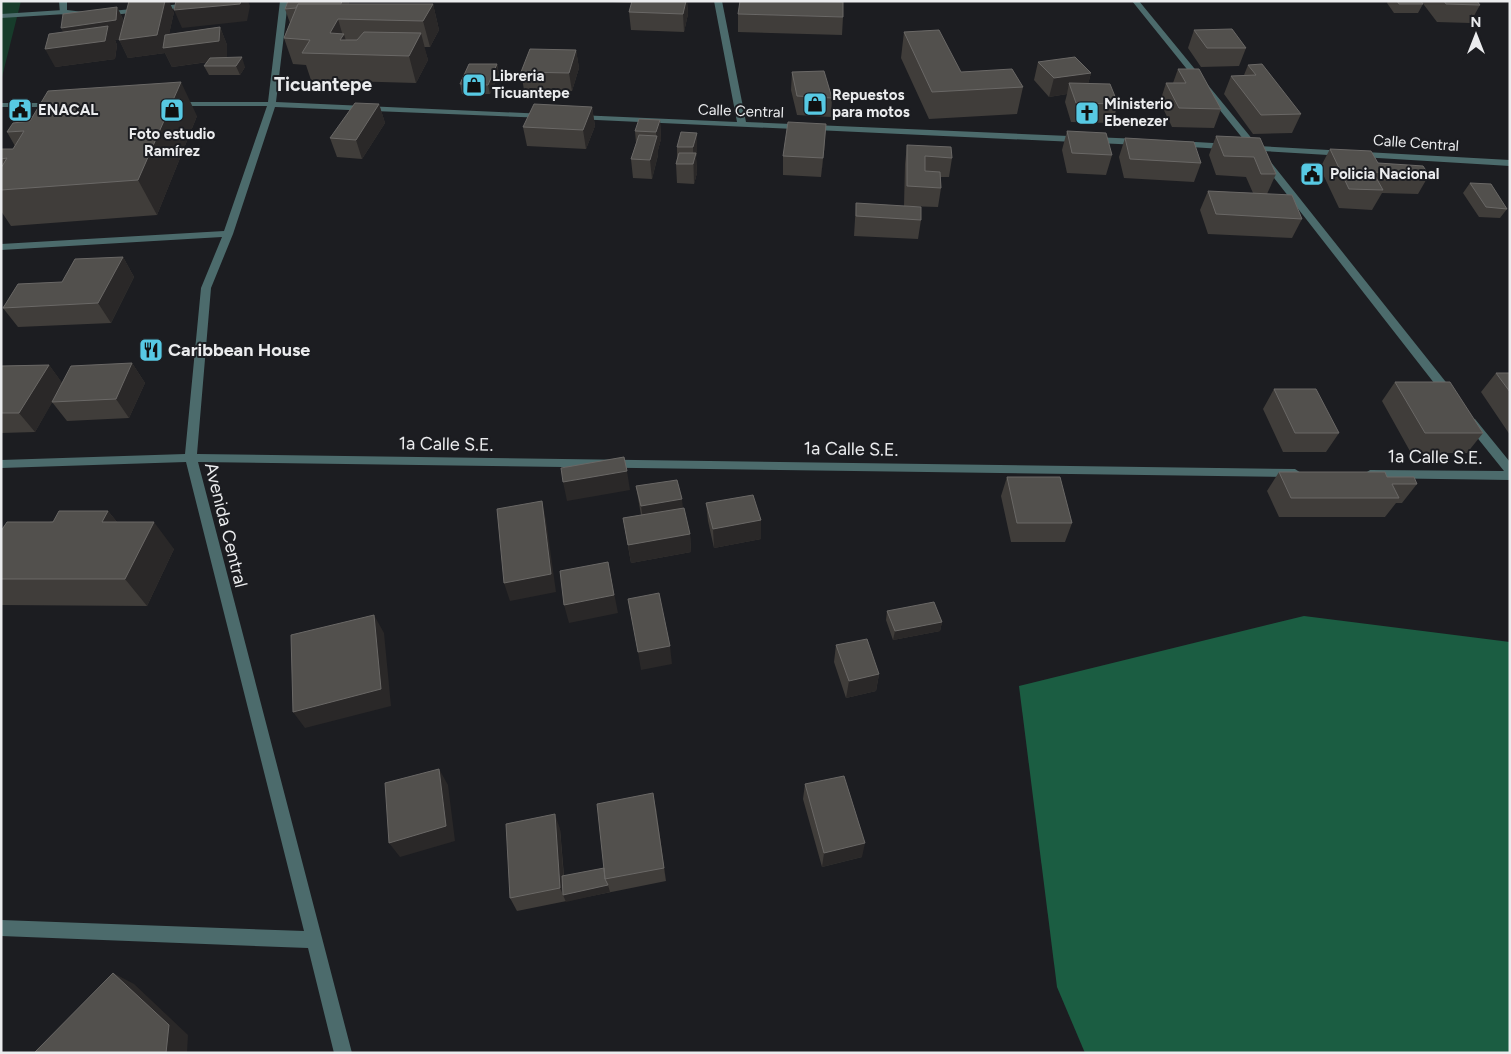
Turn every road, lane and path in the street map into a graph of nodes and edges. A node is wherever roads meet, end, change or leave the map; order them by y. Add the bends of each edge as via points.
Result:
1 (63, 1) edge
2 (284, 1) edge
3 (718, 1) edge
4 (1135, 1) edge
5 (201, 4) edge
6 (63, 12) junction
7 (1, 16) edge
8 (166, 104) edge
9 (272, 104) junction
10 (1, 105) edge
11 (46, 113) edge
12 (556, 116) edge
13 (566, 117) edge
14 (742, 124) junction
15 (1146, 142) edge
16 (1166, 143) edge
17 (1254, 147) junction
18 (1510, 163) edge
19 (228, 234) junction
20 (1, 247) edge
21 (1455, 401) edge
22 (1467, 417) edge
23 (191, 458) junction
24 (1, 464) edge
25 (1510, 471) edge
26 (1310, 473) edge
27 (1360, 474) edge
28 (1510, 476) edge
29 (1, 928) edge
30 (315, 940) junction
31 (343, 1053) edge

1 - 6 street
2 - 9 street, Avenida Central
3 - 14 street
4 - 17 street
5 - 6 street via 92,15
6 - 7 street
8 - 9 street
9 - 12 street
9 - 19 street, Avenida Central
10 - 11 street via 56,105
13 - 14 street, Calle Central
14 - 15 street, Calle Central
16 - 17 street, Calle Central
17 - 18 street, Calle Central
17 - 21 street
19 - 20 street
19 - 23 street, Avenida Central via 206,288
22 - 25 street
23 - 24 street, 1a Calle S.E.
23 - 26 street, 1a Calle S.E.
23 - 30 street, Avenida Central
27 - 28 street, 1a Calle S.E.
29 - 30 street
30 - 31 street, Avenida Central

